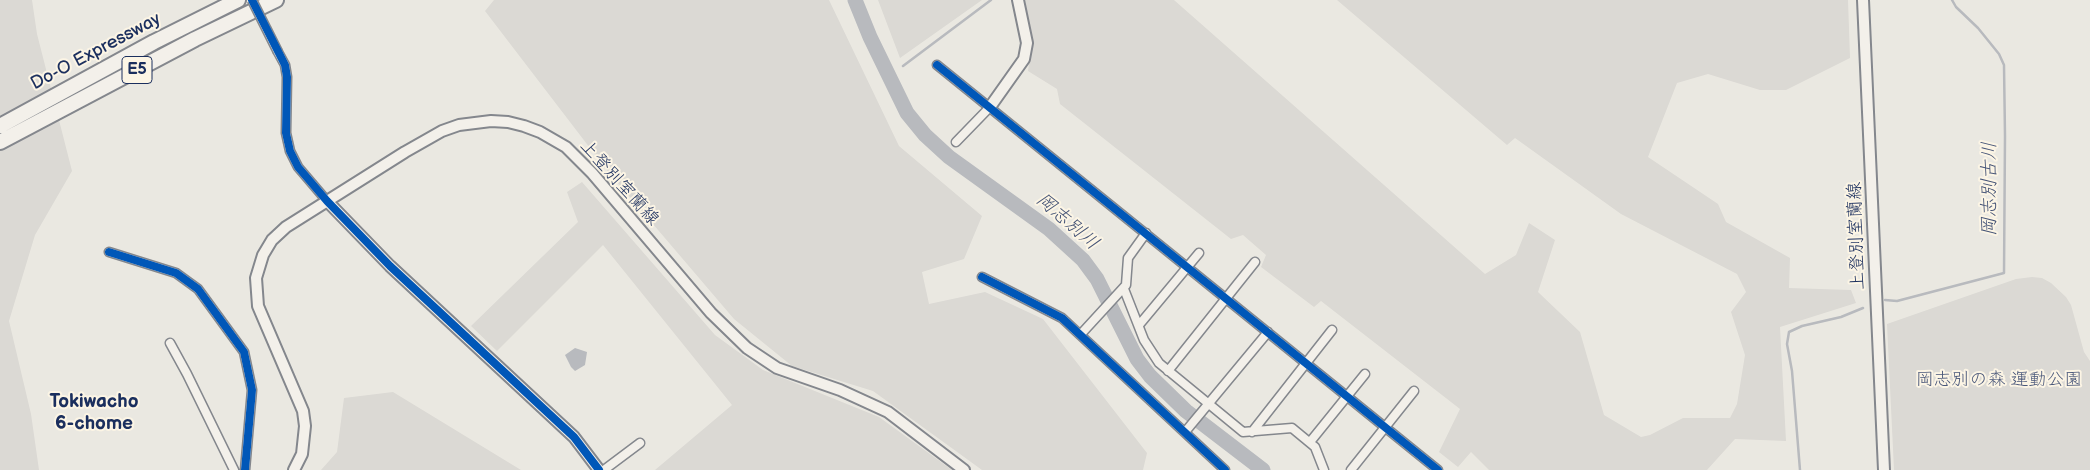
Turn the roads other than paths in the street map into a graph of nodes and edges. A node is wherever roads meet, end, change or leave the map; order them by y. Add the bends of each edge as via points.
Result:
1 (238, 0) edge
2 (252, 0) edge
3 (276, 0) edge
4 (1018, 0) edge
5 (1863, 0) edge
6 (937, 65) dead end
7 (990, 107) junction
8 (0, 126) edge
9 (0, 142) edge
10 (956, 142) dead end
11 (327, 201) junction
12 (1146, 233) junction
13 (109, 252) dead end
14 (1199, 253) dead end
15 (1255, 262) dead end
16 (1187, 267) junction
17 (982, 277) dead end
18 (1122, 291) junction
19 (1226, 298) junction
20 (1139, 325) junction
21 (1332, 330) dead end
22 (1268, 332) junction
23 (1081, 334) junction
24 (170, 343) dead end
25 (1307, 363) junction
26 (1168, 371) junction
27 (1364, 374) dead end
28 (1414, 391) dead end
29 (1347, 397) junction
30 (1208, 402) junction
31 (1385, 427) junction
32 (1187, 428) junction
33 (1252, 432) junction
34 (640, 442) dead end
35 (1310, 442) junction
36 (234, 470) edge
37 (245, 470) edge
38 (294, 470) edge
39 (599, 470) edge
40 (604, 470) edge
41 (964, 470) edge
42 (1225, 470) edge
43 (1324, 470) edge
44 (1351, 470) edge
45 (1438, 470) edge
46 (1884, 470) edge

1 - 8 highway, Do-O Expressway / E5
2 - 11 street, bridge via 285,66 286,133 290,152 298,167
3 - 9 highway, Do-O Expressway / E5
4 - 7 main road via 1027,43 1024,59
5 - 46 main road, 上登別室蘭線
6 - 7 street
7 - 10 street
7 - 12 street
11 - 38 main road, 上登別室蘭線 via 286,227 272,240 256,278 258,306 303,411 304,441
11 - 39 main road via 390,266 574,437
11 - 41 main road, 上登別室蘭線 via 442,131 491,121 508,122 540,132 566,148 592,174 711,314 748,348 777,368 840,390 888,412
12 - 16 street
12 - 18 street via 1128,258 1126,285
13 - 37 street via 176,273 198,289 244,352 252,390
14 - 16 street
15 - 19 street
16 - 19 street
16 - 20 street
17 - 23 street via 1062,318
18 - 20 street
18 - 23 street
19 - 22 street
19 - 26 street
20 - 26 street via 1144,340
21 - 25 street
22 - 25 street
22 - 30 street
23 - 32 street
24 - 36 street
25 - 29 street
25 - 33 street
26 - 30 street
27 - 29 street
28 - 31 street
29 - 31 street
29 - 35 street
30 - 32 street
30 - 33 street via 1243,432
31 - 44 street
31 - 45 street
32 - 42 street
33 - 35 street via 1292,428
34 - 40 street
35 - 43 street

